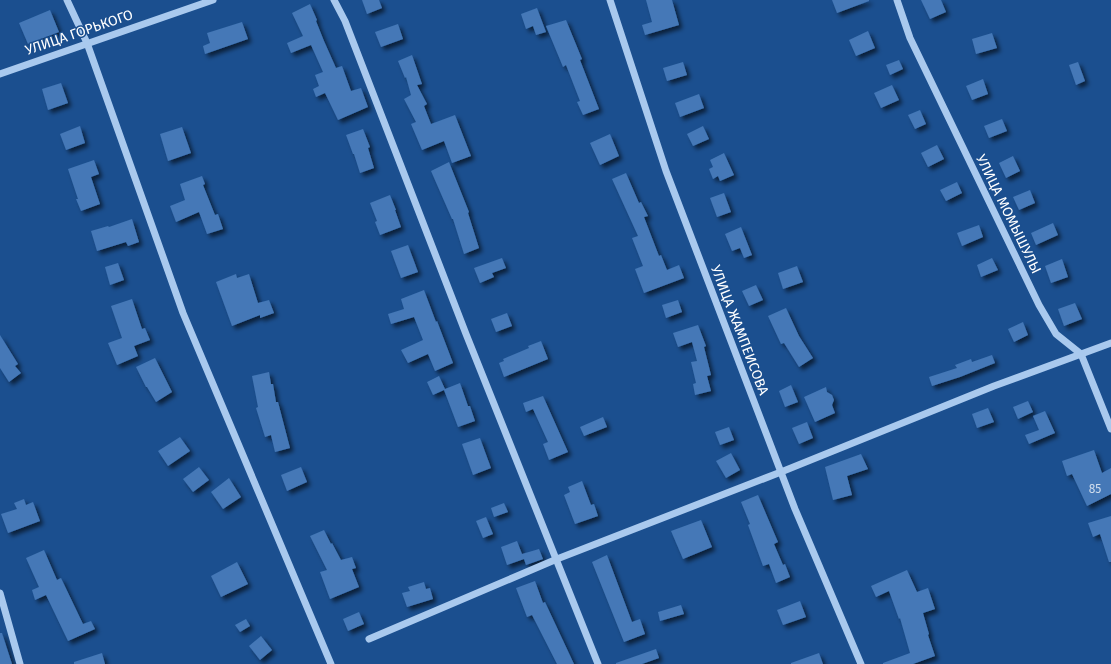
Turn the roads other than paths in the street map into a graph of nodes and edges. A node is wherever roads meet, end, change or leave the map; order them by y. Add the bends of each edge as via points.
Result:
1 (67, 0) edge
2 (213, 0) edge
3 (334, 0) edge
4 (610, 0) edge
5 (897, 0) edge
6 (87, 43) junction
7 (0, 74) edge
8 (1111, 343) edge
9 (1082, 354) junction
10 (1111, 429) edge
11 (781, 472) junction
12 (557, 559) junction
13 (0, 593) edge
14 (369, 639) dead end
15 (20, 664) edge
16 (331, 664) edge
17 (598, 664) edge
18 (861, 664) edge

1 - 6 street
2 - 6 street, УЛИЦА ГОРЬКОГО
3 - 12 street via 345,21 466,334
4 - 11 street, УЛИЦА ЖАМПЕИСОВА via 666,172
5 - 9 street, УЛИЦА МОМЫШУЛЫ via 910,38 1039,305 1056,334
6 - 7 street, УЛИЦА ГОРЬКОГО
6 - 16 street via 184,313
8 - 9 street
9 - 10 street
9 - 11 street via 994,386
11 - 12 street
11 - 18 street, УЛИЦА ЖАМПЕИСОВА
12 - 14 street
12 - 17 street
13 - 15 street

